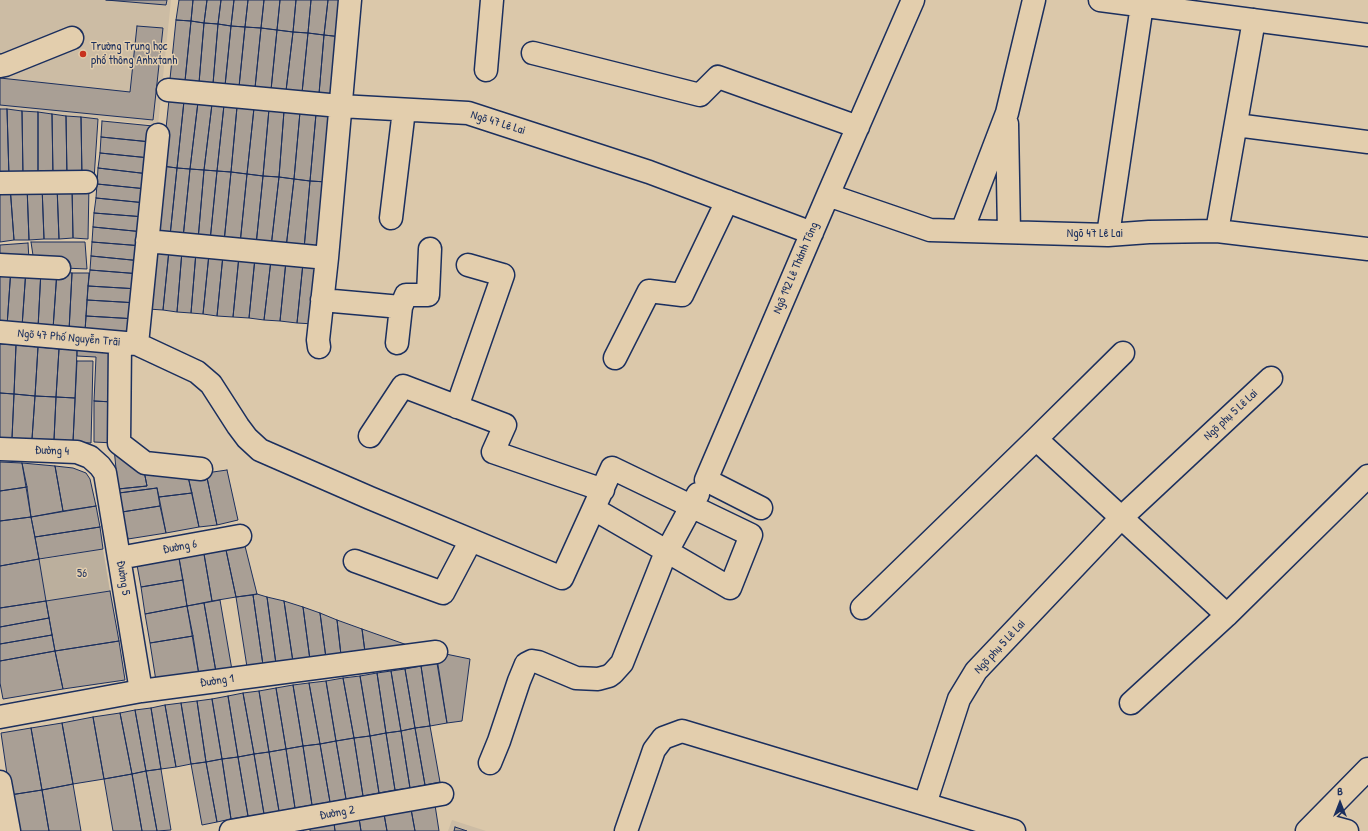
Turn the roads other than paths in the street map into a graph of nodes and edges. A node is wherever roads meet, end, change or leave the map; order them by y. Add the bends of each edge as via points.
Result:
1 (350, 0) edge
2 (492, 0) edge
3 (913, 0) edge
4 (1034, 0) edge
5 (1100, 0) edge
6 (1142, 5) junction
7 (1254, 20) junction
8 (1368, 35) edge
9 (72, 38) dead end
10 (533, 54) dead end
11 (0, 66) edge
12 (486, 70) dead end
13 (168, 90) dead end
14 (340, 106) junction
15 (404, 110) junction
16 (1007, 113) junction
17 (1236, 125) junction
18 (858, 127) junction
19 (158, 135) dead end
20 (1368, 142) edge
21 (86, 182) dead end
22 (0, 183) edge
23 (828, 195) junction
24 (727, 201) junction
25 (390, 218) dead end
26 (1217, 230) junction
27 (962, 231) junction
28 (1008, 232) junction
29 (812, 233) junction
30 (1108, 235) junction
31 (148, 241) junction
32 (430, 249) dead end
33 (1368, 249) edge
34 (327, 258) junction
35 (0, 265) edge
36 (468, 265) dead end
37 (59, 268) dead end
38 (322, 300) junction
39 (401, 307) junction
40 (0, 332) edge
41 (398, 342) dead end
42 (128, 343) junction
43 (319, 348) dead end
44 (1123, 353) dead end
45 (615, 358) dead end
46 (1271, 378) dead end
47 (457, 407) junction
48 (370, 436) dead end
49 (1036, 439) junction
50 (0, 449) edge
51 (100, 466) joint
52 (201, 469) dead end
53 (1368, 476) edge
54 (706, 480) junction
55 (603, 490) junction
56 (761, 508) dead end
57 (594, 509) junction
58 (1121, 518) junction
59 (240, 536) dead end
60 (471, 540) junction
61 (667, 552) junction
62 (119, 558) junction
63 (355, 561) dead end
64 (862, 608) dead end
65 (1227, 615) junction
66 (436, 652) dead end
67 (141, 691) junction
68 (1131, 703) dead end
69 (0, 717) edge
70 (490, 763) dead end
71 (1368, 769) edge
72 (0, 782) edge
73 (1360, 788) edge
74 (442, 794) dead end
75 (925, 804) junction
76 (1310, 828) edge
77 (8, 831) edge
78 (231, 831) edge
79 (626, 831) edge
80 (1014, 831) edge
81 (1347, 831) edge

1 - 14 street
2 - 12 street
3 - 18 street, Ngõ 192 Lê Thánh Tông
4 - 16 street
5 - 6 street
6 - 7 street
6 - 30 street
7 - 8 street
7 - 17 street
9 - 11 street
10 - 18 street via 700,96 718,77
13 - 14 street, Ngõ 47 Lê Lai
14 - 15 street, Ngõ 47 Lê Lai
14 - 34 street
15 - 24 street, Ngõ 47 Lê Lai via 468,113 649,172
15 - 25 street
16 - 27 street
16 - 28 street
17 - 20 street
17 - 26 street
18 - 23 street, Ngõ 192 Lê Thánh Tông
19 - 31 street
21 - 22 street
23 - 27 street, Ngõ 47 Lê Lai via 930,230
23 - 29 street, Ngõ 192 Lê Thánh Tông
24 - 29 street, Ngõ 47 Lê Lai
24 - 45 street via 682,295 649,291
26 - 30 street, Ngõ 47 Lê Lai
26 - 33 street, Ngõ 47 Lê Lai
27 - 28 street, Ngõ 47 Lê Lai
28 - 30 street, Ngõ 47 Lê Lai
29 - 54 street, Ngõ 192 Lê Thánh Tông
31 - 34 street
31 - 42 street
32 - 39 street via 428,295 406,295
34 - 38 street
35 - 37 street
36 - 47 street via 503,275
38 - 39 street
38 - 43 street
39 - 41 street
40 - 42 street, Ngõ 47 Phố Nguyễn Trãi
42 - 52 street via 119,443 145,463
42 - 60 street, Ngõ 47 Phố Nguyễn Trãi via 197,372 211,384 238,426 260,450
44 - 49 street
46 - 58 street, Ngõ phụ 5 Lê Lai
47 - 48 street via 402,386
47 - 55 street via 506,425 494,452
49 - 58 street
49 - 64 street
50 - 51 street, Đường 4 via 77,452 90,457
51 - 62 street, Đường 5 via 104,473
53 - 65 street
54 - 56 street
54 - 61 street, Ngõ 192 Lê Thánh Tông
55 - 57 street
55 - 61 street via 612,468 751,535 730,588
57 - 60 street, Ngõ 47 Phố Nguyễn Trãi via 562,578
57 - 61 street
58 - 65 street
58 - 75 street, Ngõ phụ 5 Lê Lai via 976,671 959,699
59 - 62 street, Đường 6
60 - 63 street via 443,593
61 - 70 street, Ngõ 192 Lê Thánh Tông via 622,663 609,676 598,679 576,678 538,662 526,664
62 - 67 street, Đường 5
65 - 68 street
66 - 67 street, Đường 1
67 - 69 street, Đường 1
71 - 73 street
72 - 77 street
73 - 76 street
74 - 78 street, Đường 2
75 - 79 street via 682,731 663,738 654,750
75 - 80 street
76 - 81 street via 1325,825

